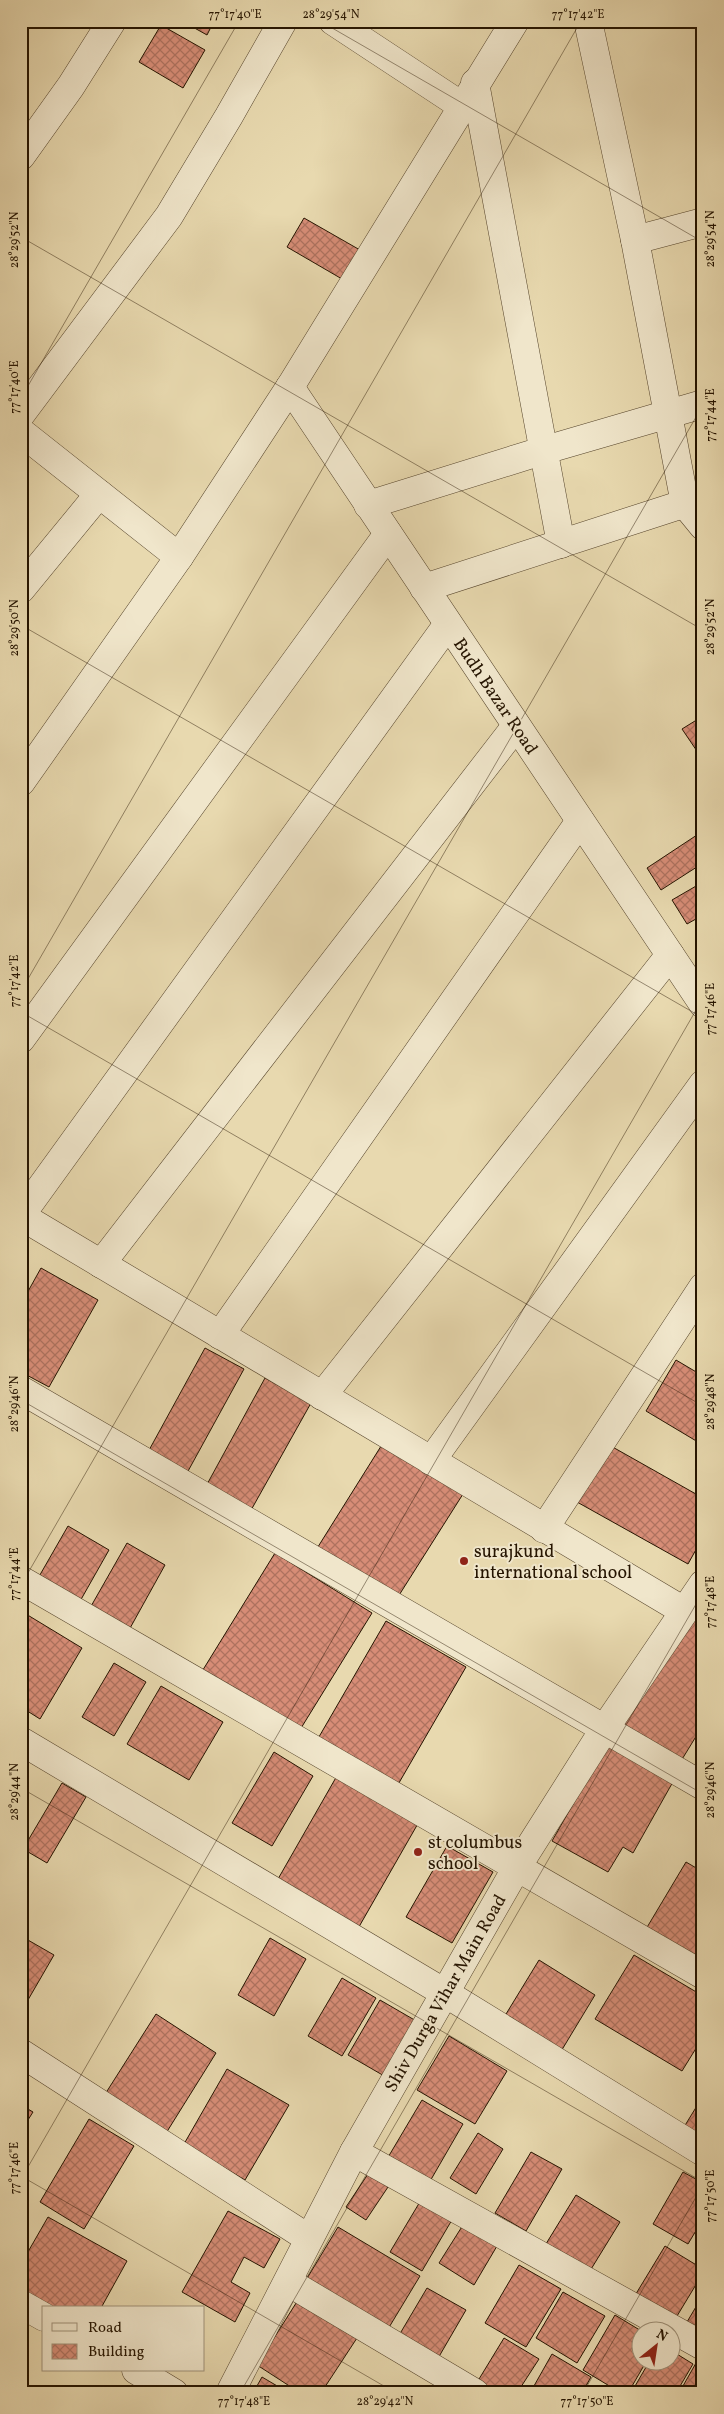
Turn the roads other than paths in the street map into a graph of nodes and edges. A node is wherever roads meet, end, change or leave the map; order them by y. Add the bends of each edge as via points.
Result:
1 (112, 21) edge
2 (283, 21) edge
3 (333, 21) edge
4 (515, 21) edge
5 (588, 21) edge
6 (469, 95) junction
7 (21, 156) edge
8 (703, 222) edge
9 (635, 240) junction
10 (290, 387) junction
11 (703, 404) edge
12 (668, 413) junction
13 (21, 414) edge
14 (21, 432) edge
15 (545, 450) junction
16 (99, 494) junction
17 (694, 502) edge
18 (368, 505) junction
19 (703, 526) edge
20 (388, 534) junction
21 (561, 544) junction
22 (179, 558) junction
23 (424, 588) junction
24 (21, 589) edge
25 (448, 624) junction
26 (516, 726) junction
27 (21, 782) edge
28 (580, 821) junction
29 (670, 955) junction
30 (703, 1004) edge
31 (21, 1039) edge
32 (703, 1084) edge
33 (21, 1216) edge
34 (102, 1264) junction
35 (703, 1287) edge
36 (220, 1335) junction
37 (21, 1390) edge
38 (322, 1396) junction
39 (431, 1461) junction
40 (544, 1529) junction
41 (21, 1580) edge
42 (697, 1596) edge
43 (605, 1728) junction
44 (26, 1753) edge
45 (703, 1786) edge
46 (517, 1867) junction
47 (703, 1975) edge
48 (445, 1993) junction
49 (21, 2053) edge
50 (354, 2152) junction
51 (703, 2152) edge
52 (308, 2238) junction
53 (288, 2282) junction
54 (21, 2304) edge
55 (42, 2316) edge
56 (703, 2346) edge
57 (139, 2372) edge
58 (174, 2393) edge
59 (230, 2393) edge
60 (475, 2393) edge

1 - 7 street via 72,86
2 - 13 street via 169,216
3 - 6 street
4 - 6 street
5 - 9 street
6 - 10 street
6 - 15 street
8 - 9 street
9 - 12 street
10 - 18 street, Budh Bazar Road
10 - 22 street
11 - 12 street
12 - 15 street
12 - 17 street
14 - 16 street
15 - 18 street
15 - 21 street
16 - 22 street
16 - 24 street
17 - 19 street
17 - 21 street
18 - 20 street, Budh Bazar Road
20 - 23 street, Budh Bazar Road
20 - 31 street
21 - 23 street
22 - 27 street
23 - 25 street, Budh Bazar Road
25 - 26 street, Budh Bazar Road
25 - 33 street
26 - 28 street, Budh Bazar Road
26 - 34 street
28 - 29 street, Budh Bazar Road
28 - 36 street
29 - 30 street, Budh Bazar Road
29 - 38 street
32 - 39 street
33 - 34 street
34 - 36 street
35 - 40 street
36 - 38 street
37 - 43 street
38 - 39 street
39 - 40 street
40 - 42 street
41 - 46 street
42 - 43 street, Shiv Durga Vihar Main Road
43 - 45 street
43 - 46 street, Shiv Durga Vihar Main Road
44 - 48 street
46 - 47 street
46 - 48 street, Shiv Durga Vihar Main Road
48 - 50 street, Shiv Durga Vihar Main Road
48 - 51 street
49 - 52 street
50 - 52 street, Shiv Durga Vihar Main Road
50 - 56 street
52 - 53 street, Shiv Durga Vihar Main Road
53 - 59 street, Shiv Durga Vihar Main Road
53 - 60 street
54 - 55 street
57 - 58 street

